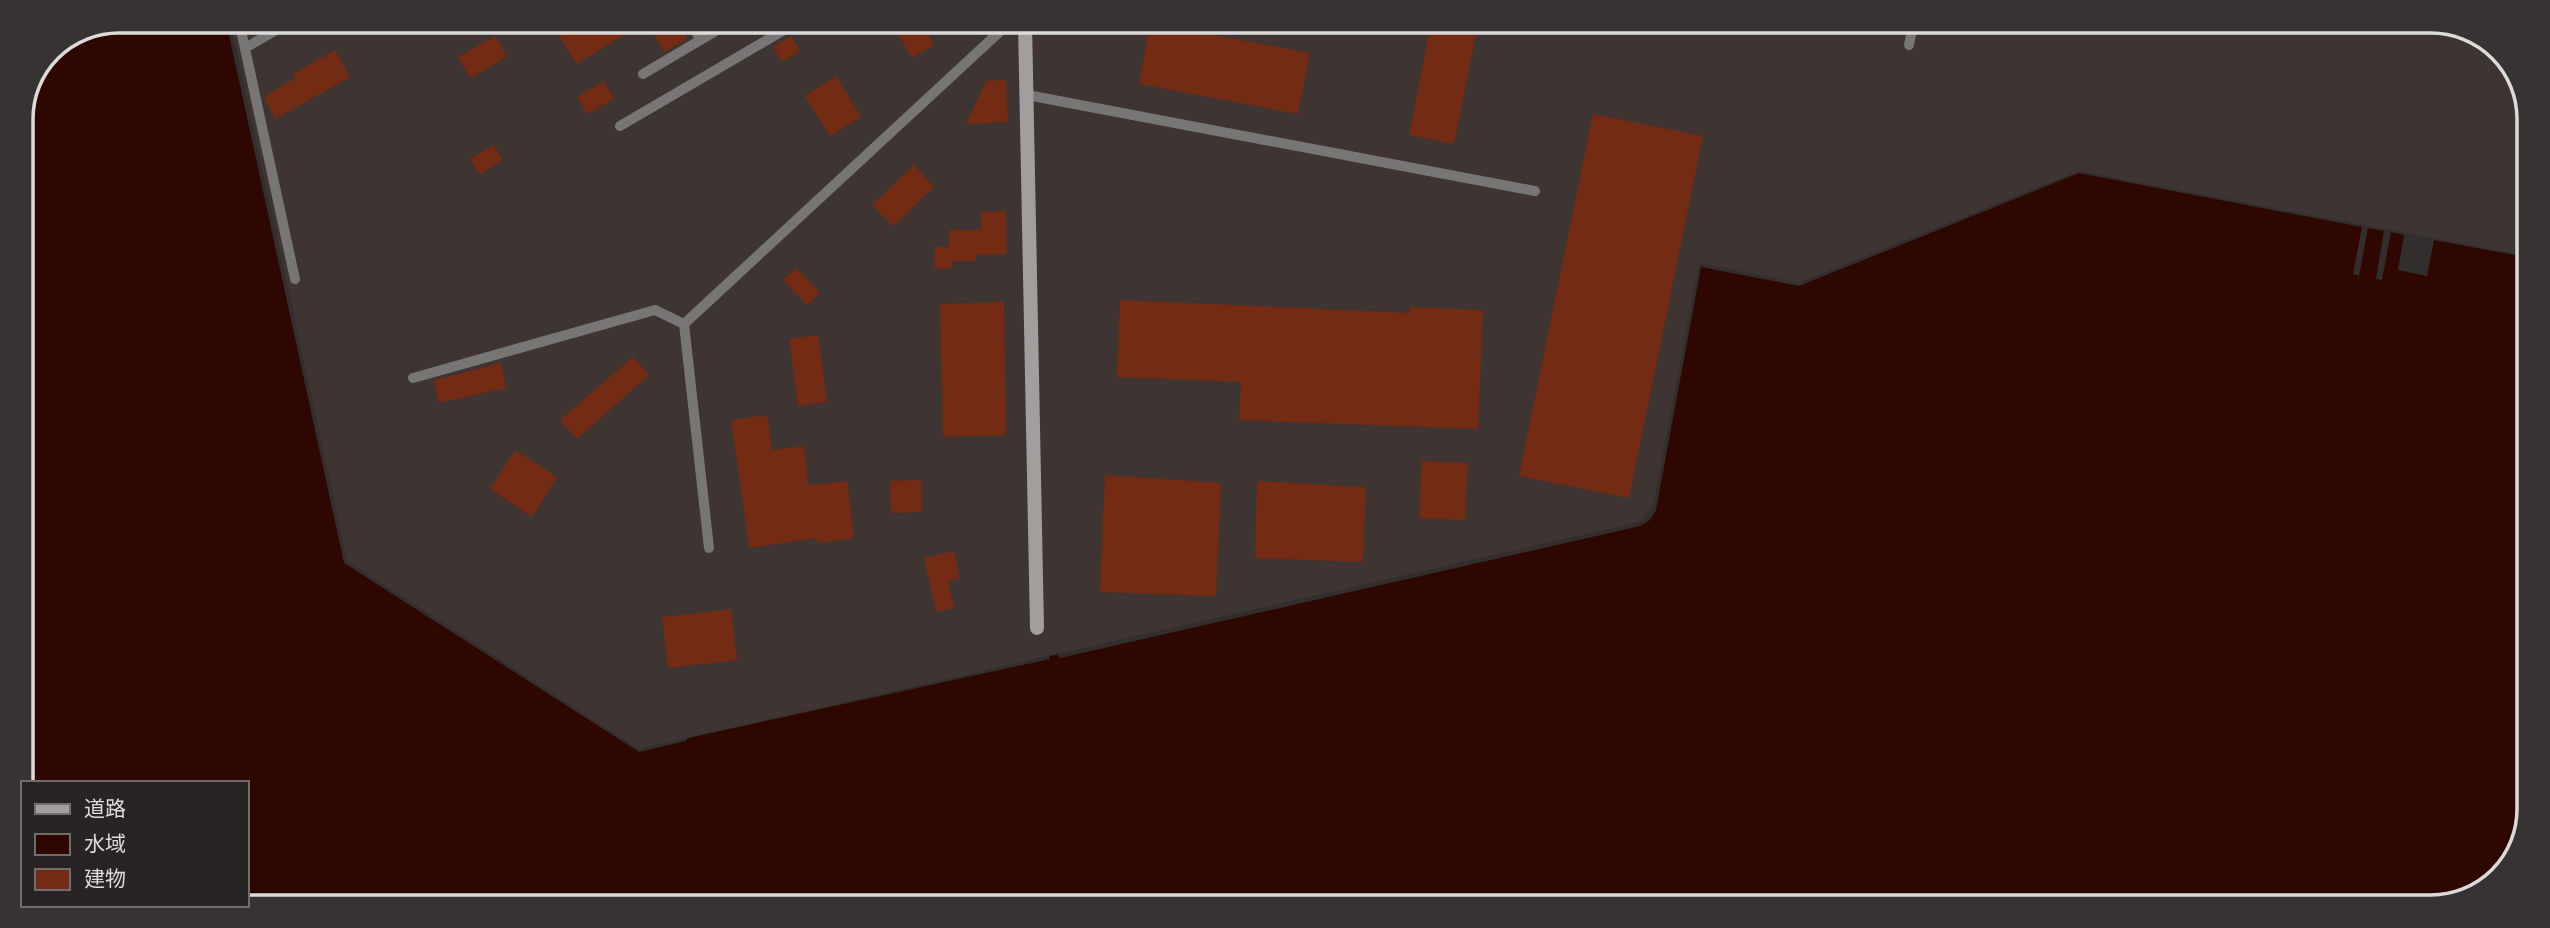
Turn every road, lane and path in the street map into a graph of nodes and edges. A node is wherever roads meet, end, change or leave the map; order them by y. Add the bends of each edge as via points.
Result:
1 (242, 33) edge
2 (272, 33) edge
3 (696, 33) edge
4 (711, 33) edge
5 (779, 33) edge
6 (998, 33) edge
7 (1025, 33) edge
8 (1911, 33) edge
9 (700, 39) junction
10 (1909, 45) dead end
11 (246, 48) junction
12 (643, 74) dead end
13 (1027, 95) junction
14 (620, 125) dead end
15 (1535, 191) dead end
16 (295, 279) dead end
17 (684, 324) junction
18 (412, 378) dead end
19 (709, 548) dead end
20 (1037, 628) dead end

1 - 11 lane
2 - 11 lane
3 - 9 lane
4 - 9 lane
5 - 14 lane
6 - 17 lane
7 - 13 street
8 - 10 lane
9 - 12 lane
11 - 16 lane
13 - 15 lane
13 - 20 street
17 - 18 lane via 656,310
17 - 19 lane

